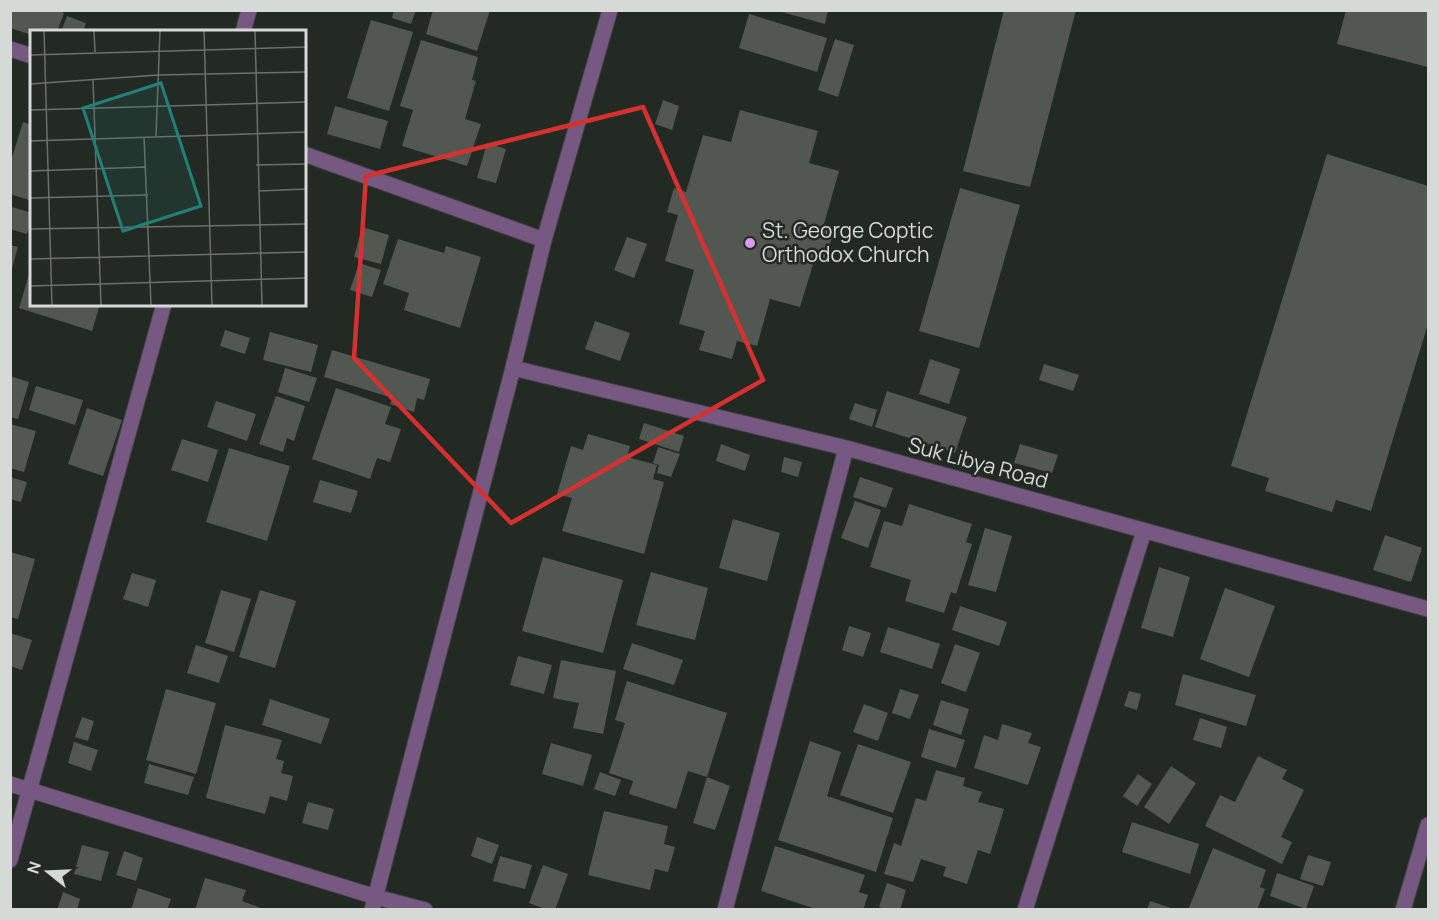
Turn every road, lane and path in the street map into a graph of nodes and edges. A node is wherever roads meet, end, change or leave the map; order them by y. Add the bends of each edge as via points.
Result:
1 (249, 10) edge
2 (610, 10) edge
3 (244, 30) edge
4 (10, 49) edge
5 (30, 55) edge
6 (306, 155) edge
7 (544, 240) junction
8 (163, 306) edge
9 (513, 368) junction
10 (846, 448) junction
11 (1144, 531) junction
12 (1428, 609) edge
13 (10, 784) edge
14 (29, 789) junction
15 (1428, 825) edge
16 (10, 860) edge
17 (374, 903) edge
18 (426, 909) edge
19 (725, 909) edge
20 (1025, 909) edge
21 (1403, 909) edge

1 - 3 street
2 - 7 street
4 - 5 street
6 - 7 street
7 - 9 street
8 - 14 street
9 - 10 street, Suk Libya Road
9 - 17 street
10 - 11 street, Suk Libya Road
10 - 19 street
11 - 12 street, Suk Libya Road
11 - 20 street
13 - 14 street
14 - 16 street
14 - 17 street
15 - 21 street
17 - 18 street

